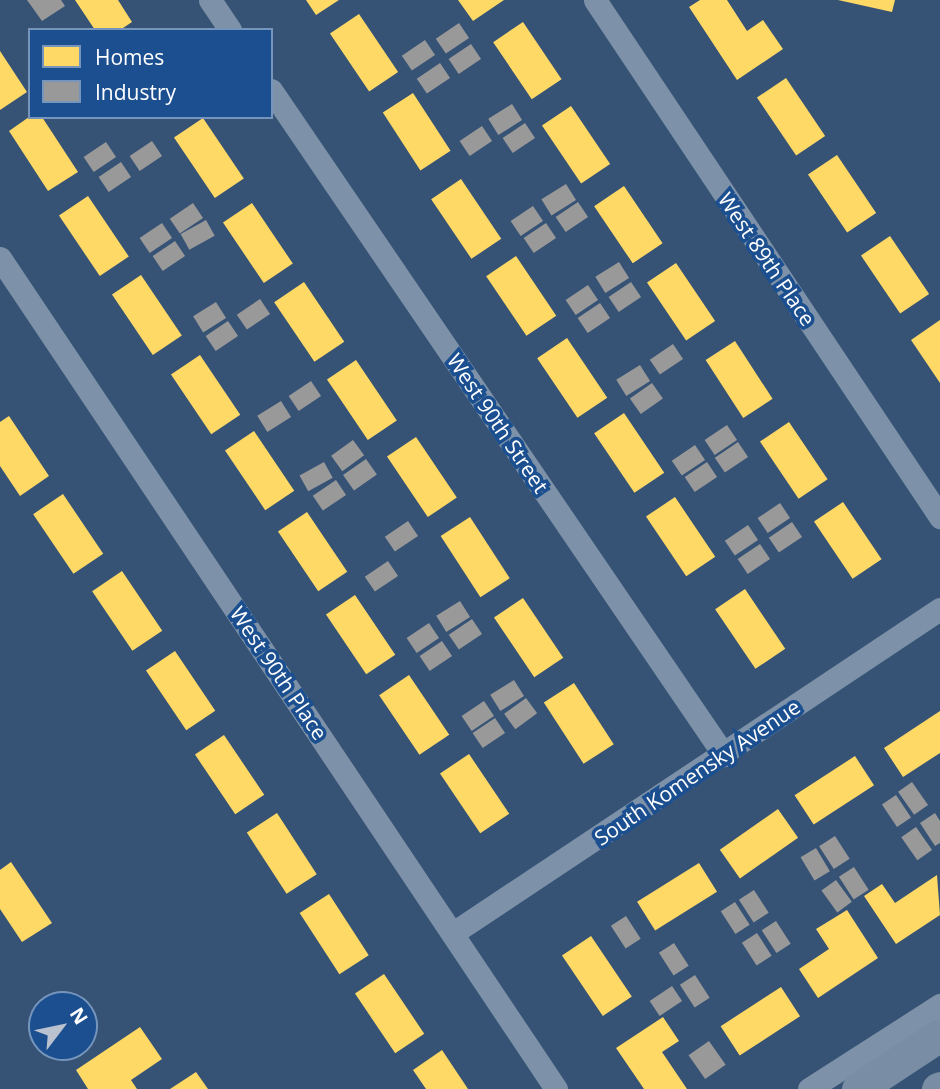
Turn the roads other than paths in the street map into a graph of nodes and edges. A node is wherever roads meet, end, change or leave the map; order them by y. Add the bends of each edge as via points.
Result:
1 (210, 0) edge
2 (594, 0) edge
3 (229, 28) edge
4 (273, 93) edge
5 (0, 258) edge
6 (940, 517) edge
7 (940, 609) edge
8 (724, 755) junction
9 (453, 933) junction
10 (940, 1004) edge
11 (940, 1035) edge
12 (555, 1089) edge
13 (809, 1089) edge
14 (858, 1089) edge

1 - 3 street
2 - 6 street, West 89th Place
4 - 8 street, West 90th Street
5 - 9 street, West 90th Place
7 - 8 street, South Komensky Avenue
8 - 9 street, South Komensky Avenue
9 - 12 street, West 90th Place
10 - 13 street
11 - 14 main road

